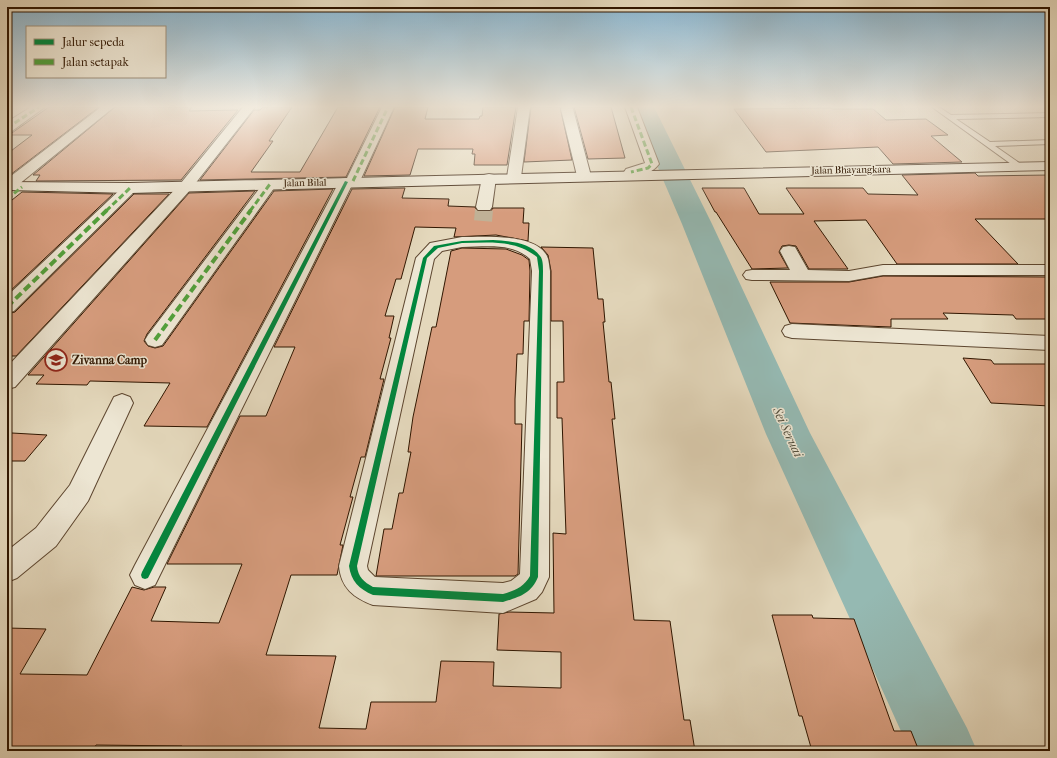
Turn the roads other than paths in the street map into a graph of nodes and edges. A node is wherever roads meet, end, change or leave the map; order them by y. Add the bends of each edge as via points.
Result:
1 (66, 142) edge
2 (220, 142) edge
3 (370, 142) edge
4 (519, 142) edge
5 (575, 142) edge
6 (632, 142) edge
7 (644, 142) edge
8 (1039, 142) edge
9 (989, 144) joint
10 (632, 164) junction
11 (1050, 166) edge
12 (1021, 167) junction
13 (651, 175) joint
14 (584, 176) junction
15 (514, 177) junction
16 (489, 178) junction
17 (349, 182) junction
18 (270, 184) junction
19 (186, 186) junction
20 (130, 188) junction
21 (11, 189) edge
22 (484, 207) tunnel mouth
23 (482, 235) joint
24 (789, 251) dead end
25 (1050, 270) edge
26 (752, 275) dead end
27 (802, 275) junction
28 (7, 307) edge
29 (792, 332) dead end
30 (155, 340) dead end
31 (1050, 343) edge
32 (7, 381) edge
33 (122, 403) dead end
34 (7, 568) edge
35 (145, 575) dead end

1 - 21 street
2 - 19 street
3 - 17 street
4 - 15 street
5 - 14 street
6 - 10 street
7 - 10 street via 652,164 648,168
8 - 9 lane
9 - 12 lane
10 - 13 street, Jalan Bilal
10 - 14 street, Jalan Bilal
11 - 12 street, Jalan Bhayangkara
12 - 13 street, Jalan Bhayangkara
14 - 15 street, Jalan Bilal
15 - 16 street, Jalan Bilal
16 - 17 street, Jalan Bilal
16 - 22 street
17 - 18 street, Jalan Bilal
17 - 35 street
18 - 19 street, Jalan Bilal
18 - 30 street
19 - 20 street, Jalan Bilal
19 - 32 street
20 - 21 street, Jalan Bilal
20 - 28 street
23 - 23 street via 520,245 539,257 534,577 531,585 523,592 503,598 373,591 359,583 354,576 353,566 425,258 429,251 443,244
24 - 27 street
25 - 27 street via 883,270 849,276
26 - 27 street
29 - 31 street
33 - 34 street via 79,493 46,537

